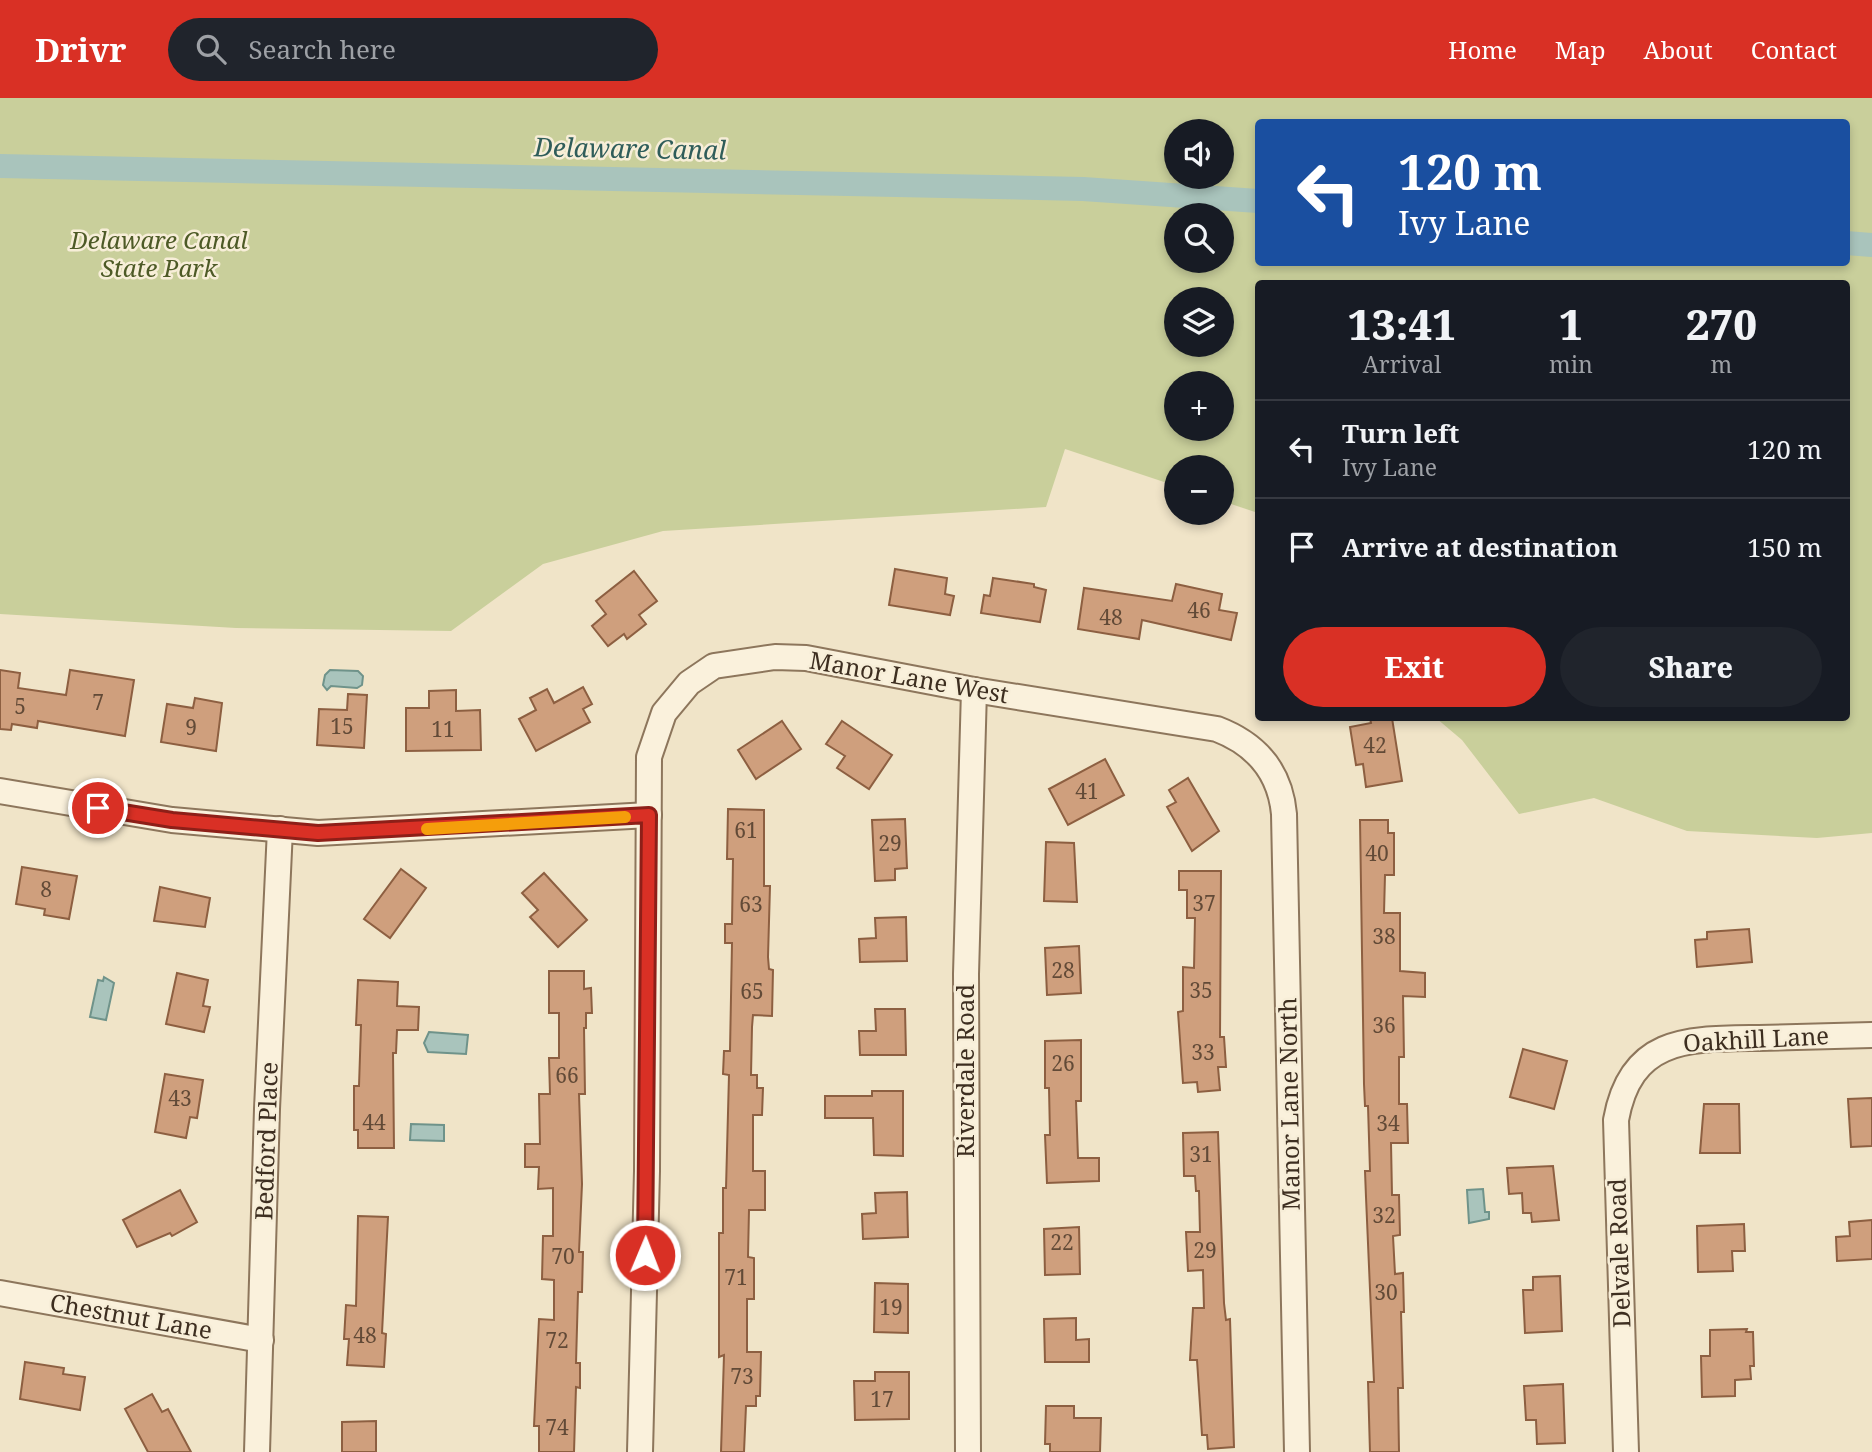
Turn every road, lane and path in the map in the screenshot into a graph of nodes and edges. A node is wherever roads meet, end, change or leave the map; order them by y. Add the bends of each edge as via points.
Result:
1 (974, 690) junction
2 (1265, 761) joint
3 (0, 791) edge
4 (649, 815) junction
5 (280, 830) junction
6 (1872, 1035) edge
7 (1644, 1061) joint
8 (0, 1293) edge
9 (261, 1340) junction
10 (257, 1452) edge
11 (640, 1452) edge
12 (968, 1452) edge
13 (1297, 1452) edge
14 (1626, 1452) edge

1 - 2 street, Manor Lane West via 1217,729 1247,743
1 - 4 street, Manor Lane West via 806,658 775,657 714,666 677,694 654,734 649,757
1 - 12 street, Riverdale Road via 966,974
2 - 13 street, Manor Lane North via 1279,787 1284,814
3 - 5 street via 172,820
4 - 5 street via 370,832
4 - 11 street, Manor Lane West
5 - 9 street, Bedford Place
6 - 7 street, Oakhill Lane via 1692,1039
7 - 14 street, Delvale Road via 1627,1082 1616,1120
8 - 9 street, Chestnut Lane
9 - 10 street, Bedford Place

